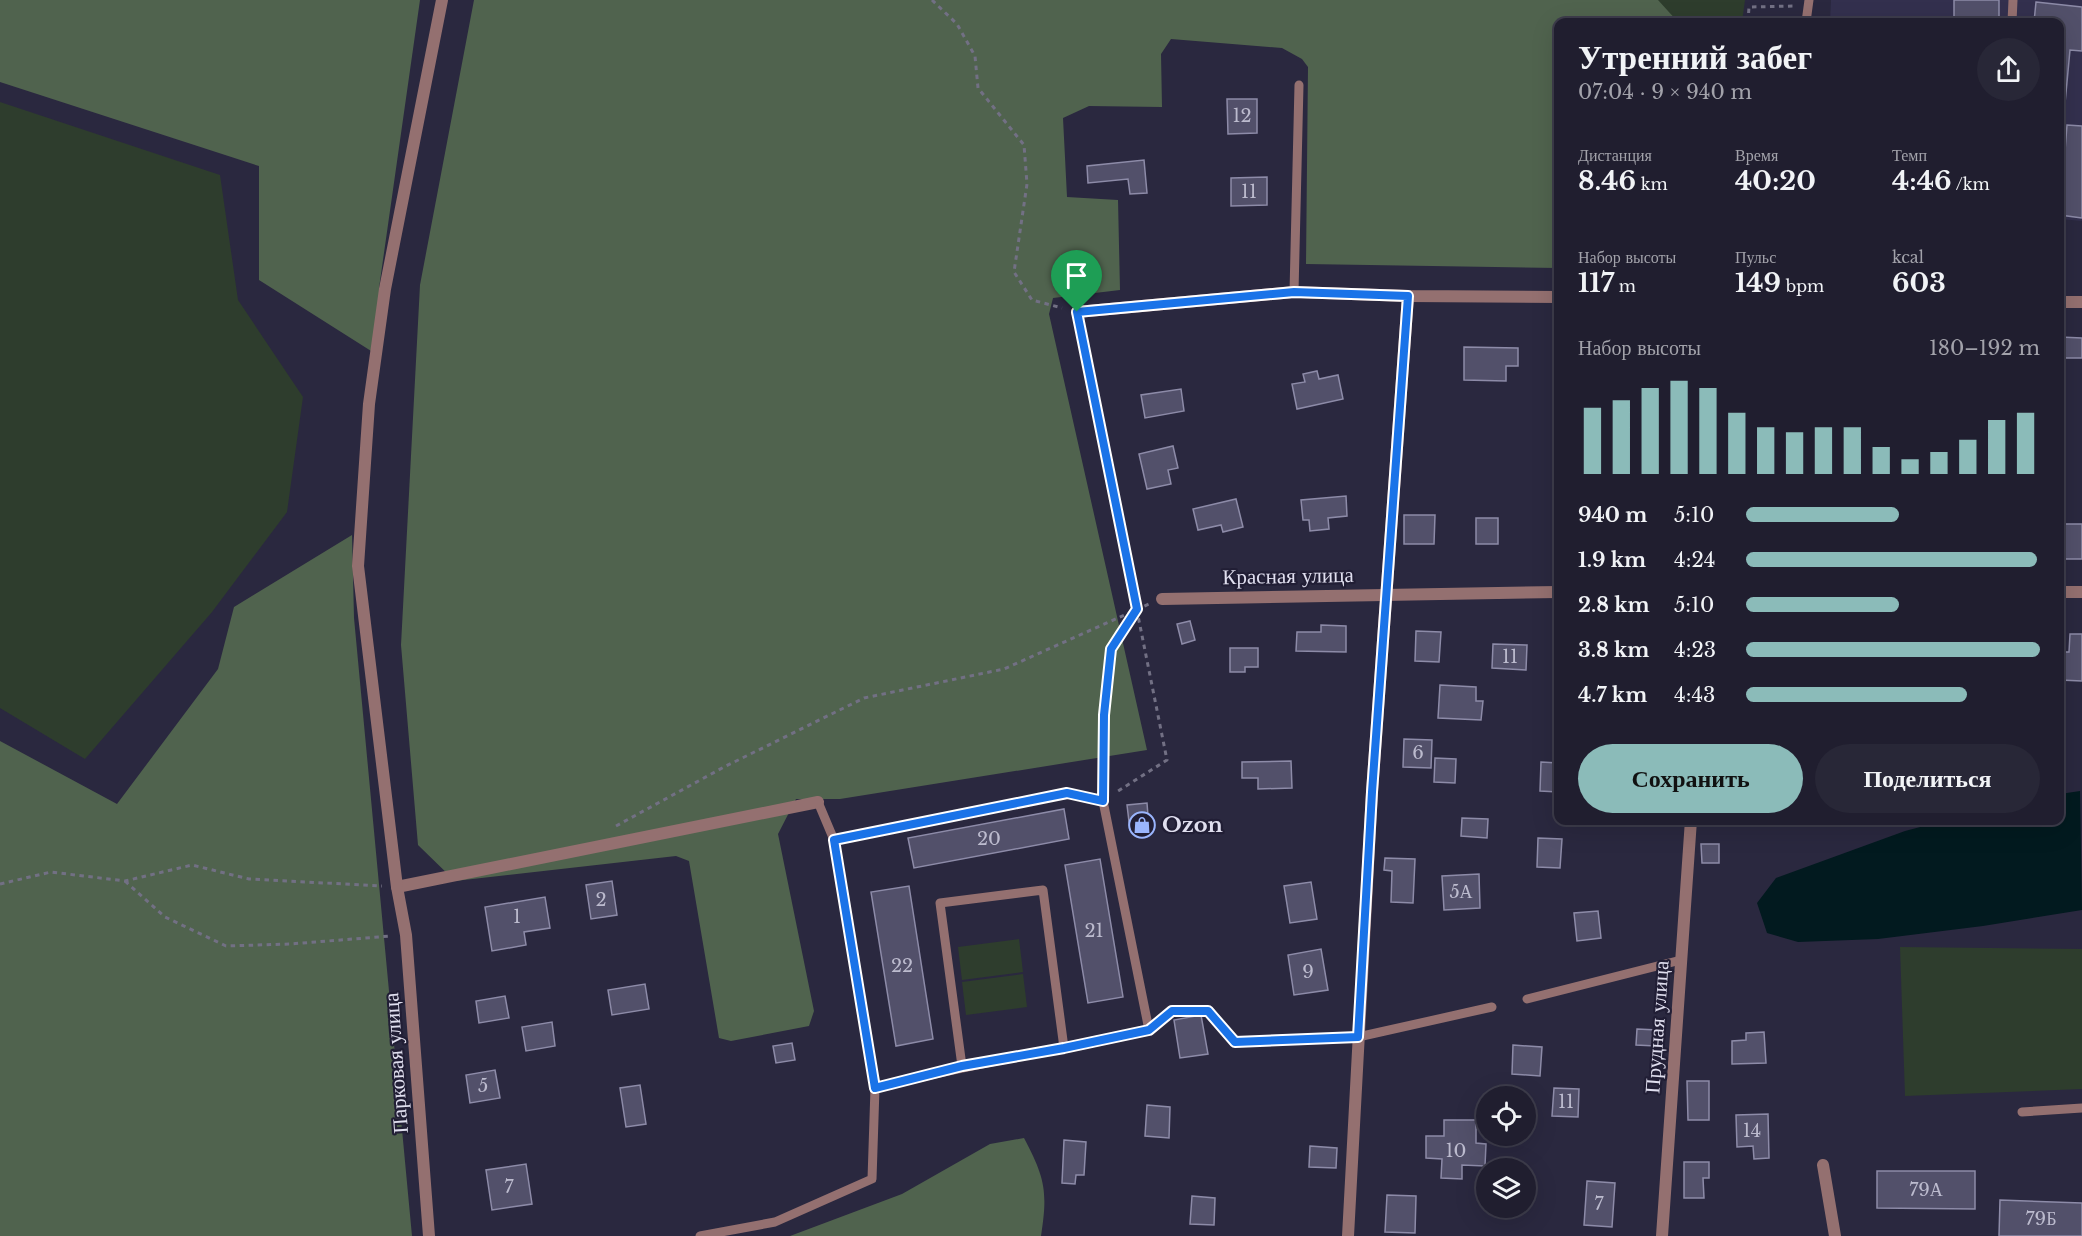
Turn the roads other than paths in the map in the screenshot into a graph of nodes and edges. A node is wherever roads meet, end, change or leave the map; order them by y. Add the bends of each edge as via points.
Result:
1 (442, 0) edge
2 (2013, 0) edge
3 (1809, 3) edge
4 (1807, 18) edge
5 (2012, 18) edge
6 (1299, 85) dead end
7 (1294, 292) junction
8 (1408, 296) junction
9 (1554, 297) edge
10 (2064, 302) edge
11 (2082, 302) edge
12 (1077, 312) road end
13 (1554, 592) edge
14 (2064, 592) edge
15 (2082, 592) edge
16 (1386, 593) junction
17 (1162, 598) road end
18 (818, 802) joint
19 (1691, 825) edge
20 (834, 840) junction
21 (398, 887) junction
22 (1681, 960) junction
23 (1527, 999) dead end
24 (1492, 1007) dead end
25 (1358, 1037) junction
26 (1064, 1048) junction
27 (962, 1066) junction
28 (875, 1088) junction
29 (2082, 1108) edge
30 (2022, 1112) dead end
31 (1823, 1165) dead end
32 (429, 1236) edge
33 (700, 1236) edge
34 (1348, 1236) edge
35 (1662, 1236) edge
36 (1835, 1236) edge

1 - 21 street, Парковая улица via 385,290 369,404 358,567
2 - 5 lane
3 - 4 lane
6 - 7 lane
7 - 8 street
7 - 12 street
8 - 9 street
8 - 16 street
10 - 11 street
13 - 16 street, Красная улица
14 - 15 street
16 - 17 street, Красная улица
16 - 25 street
18 - 20 lane
18 - 21 street
19 - 22 street, Прудная улица
20 - 26 lane via 1067,793 1103,801 1149,1030
20 - 28 lane
21 - 32 street, Парковая улица via 406,935
22 - 23 lane
22 - 35 street, Прудная улица
24 - 25 lane
25 - 34 street
26 - 27 lane
26 - 27 lane via 1043,890 940,903
27 - 28 lane
28 - 33 lane via 872,1179 775,1222
29 - 30 lane
31 - 36 street

